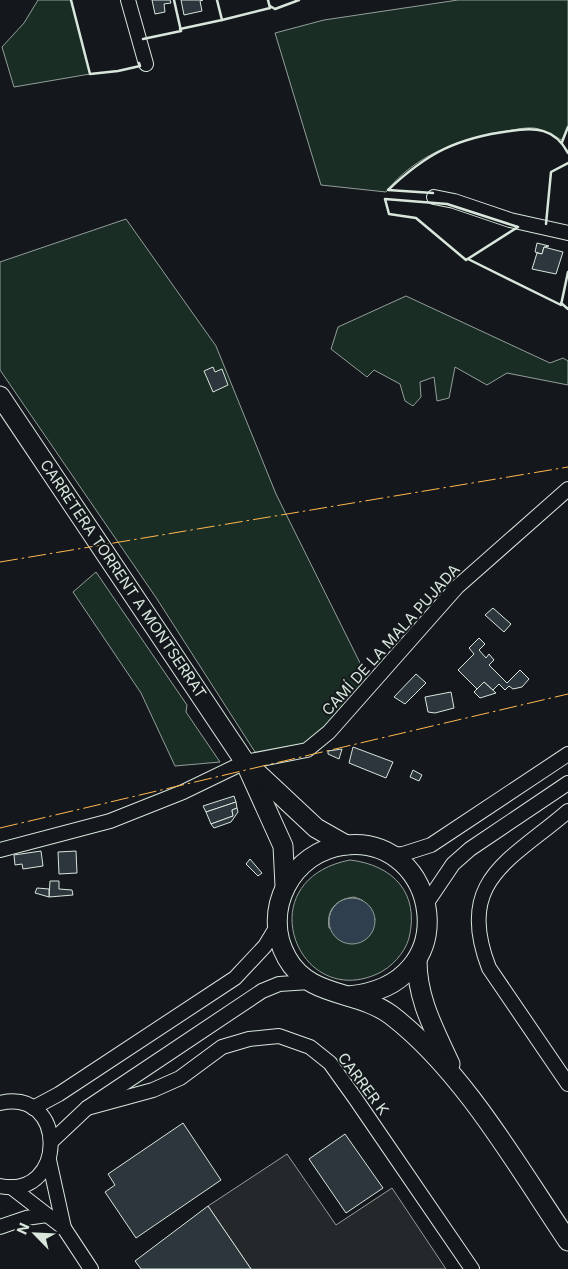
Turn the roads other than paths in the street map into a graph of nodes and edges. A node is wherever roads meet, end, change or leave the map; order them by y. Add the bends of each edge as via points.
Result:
1 (128, 0) edge
2 (146, 64) dead end
3 (434, 197) dead end
4 (568, 233) edge
5 (0, 396) edge
6 (568, 489) edge
7 (568, 754) edge
8 (245, 762) junction
9 (568, 783) edge
10 (568, 810) edge
11 (346, 845) junction
12 (0, 850) edge
13 (391, 854) junction
14 (285, 886) junction
15 (426, 904) junction
16 (277, 926) junction
17 (416, 960) junction
18 (310, 982) junction
19 (348, 996) junction
20 (459, 1083) junction
21 (568, 1084) edge
22 (0, 1103) edge
23 (33, 1108) junction
24 (87, 1108) junction
25 (52, 1141) junction
26 (49, 1160) junction
27 (3, 1187) edge
28 (47, 1215) junction
29 (0, 1227) edge
30 (64, 1228) junction
31 (568, 1242) edge
32 (91, 1269) edge
33 (472, 1269) edge

1 - 2 street
3 - 4 street via 502,218
5 - 8 main road, CARRETERA TORRENT A MONTSERRAT
6 - 8 street, CAMÍ DE LA MALA PUJADA via 457,587 329,732 307,750
7 - 13 street via 431,845
8 - 11 main road via 316,828
8 - 12 street, CAMÍ DE LA MALA PUJADA via 183,792 110,821
8 - 14 main road via 282,846
9 - 15 street via 452,864
10 - 21 street via 494,873 478,910 481,947 489,968
11 - 13 main road via 361,845
11 - 14 main road via 310,857
13 - 15 main road via 415,879
14 - 16 main road via 278,905
15 - 17 main road via 425,942
16 - 18 main road via 287,958
16 - 23 street via 266,946 235,978
17 - 19 main road via 404,975 387,987 368,994
17 - 20 main road via 424,1008
18 - 19 main road via 328,992
18 - 24 street via 279,984 262,991
19 - 20 main road via 370,1002 390,1014 420,1040
20 - 31 main road
22 - 23 street via 10,1101
23 - 25 street via 49,1126
24 - 25 street
24 - 33 street, CARRER K via 153,1090 180,1078 222,1048 249,1039 279,1036 310,1047 330,1063
25 - 26 street
26 - 27 street via 37,1177 24,1185
26 - 30 street
27 - 28 street
28 - 29 street
28 - 30 street
30 - 32 street

